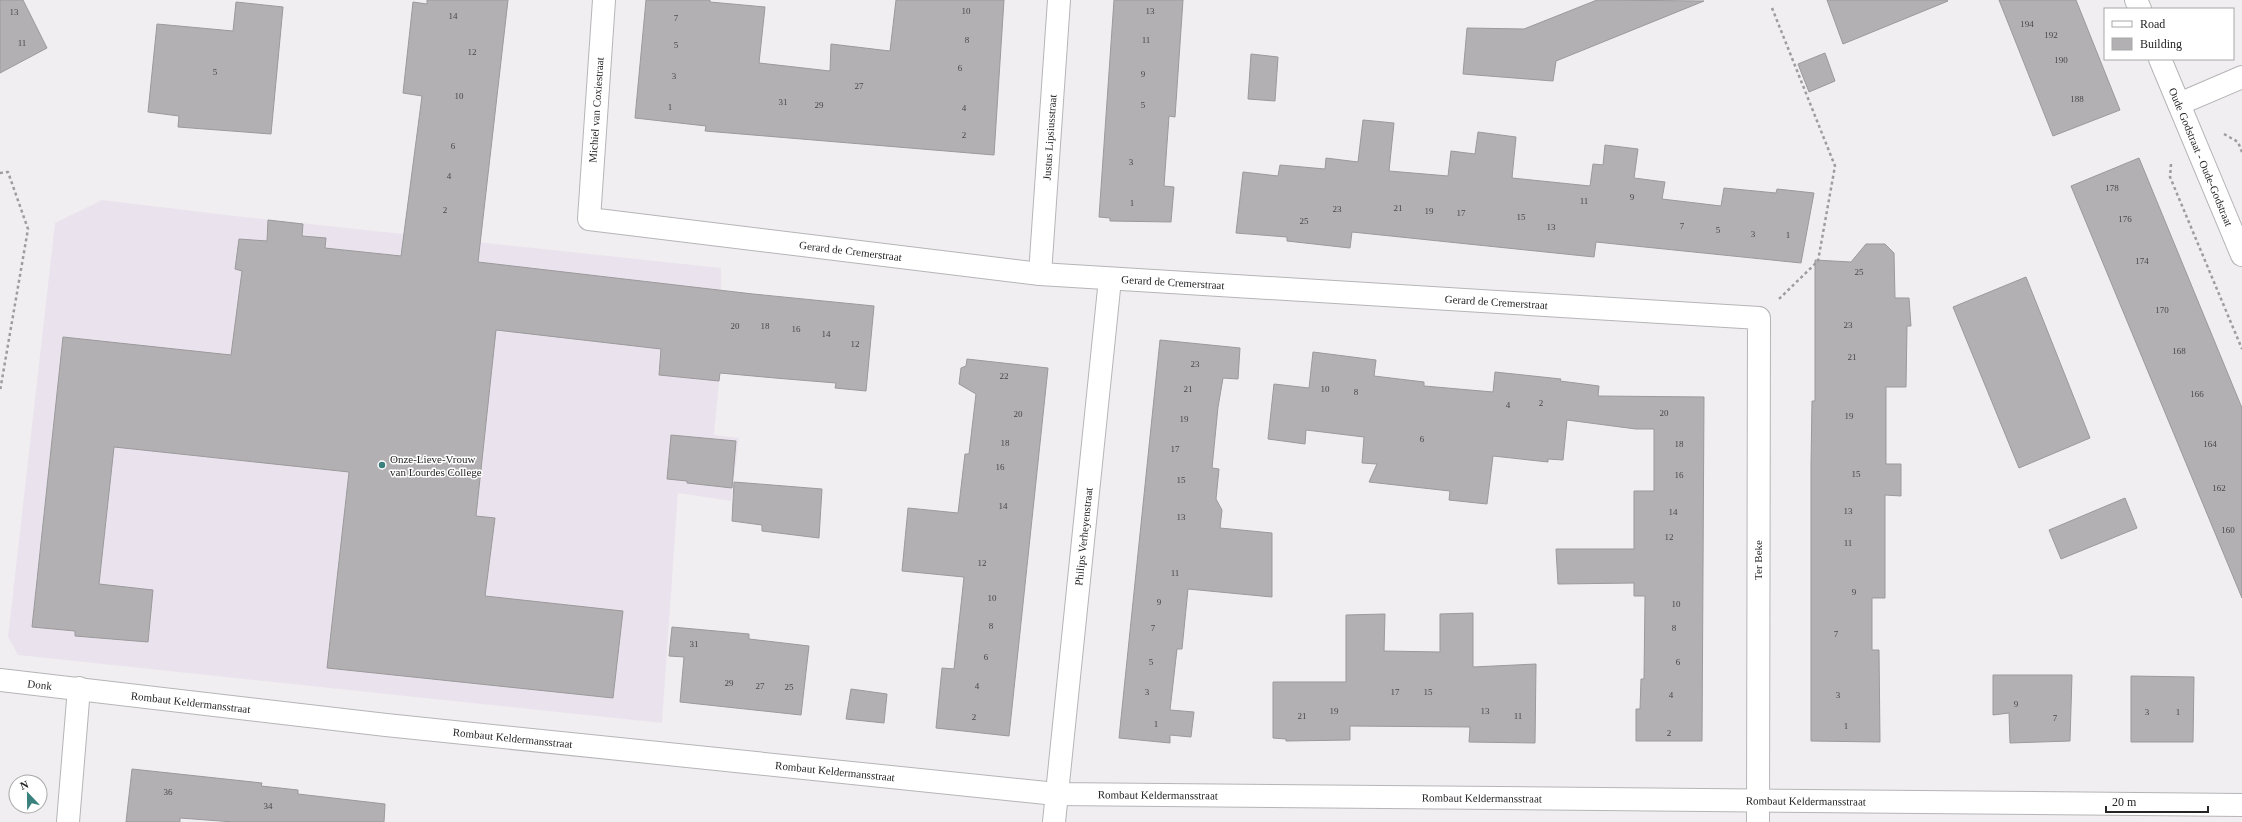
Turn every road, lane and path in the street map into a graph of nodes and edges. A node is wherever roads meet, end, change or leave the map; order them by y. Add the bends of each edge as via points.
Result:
1 (604, 0) edge
2 (1059, 0) edge
3 (1772, 8) dead end
4 (2160, 60) edge
5 (2242, 77) edge
6 (2179, 104) junction
7 (0, 173) edge
8 (589, 219) joint
9 (2242, 255) edge
10 (1040, 274) junction
11 (1110, 279) junction
12 (1759, 318) junction
13 (0, 391) edge
14 (0, 680) edge
15 (79, 688) junction
16 (1056, 794) junction
17 (2242, 805) edge
18 (1758, 812) edge
19 (68, 822) edge
20 (1054, 822) edge

1 - 8 street, Michiel van Coxiestraat
2 - 10 street, Justus Lipsiusstraat
3 - 12 path via 1835,166 1818,261
4 - 6 street, Oude Godstraat - Oude-Godstraat
5 - 6 street
6 - 9 street, Oude Godstraat - Oude-Godstraat
7 - 13 path via 8,172 28,229
8 - 10 street, Gerard de Cremerstraat
10 - 11 street, Gerard de Cremerstraat
11 - 12 street, Gerard de Cremerstraat
11 - 16 street, Philips Verheyenstraat
12 - 18 street, Ter Beke
14 - 15 street, Donk
15 - 16 street, Rombaut Keldermansstraat via 386,725
15 - 19 street
16 - 18 street, Rombaut Keldermansstraat
16 - 20 street, Philips Verheyenstraat
17 - 18 street, Rombaut Keldermansstraat

